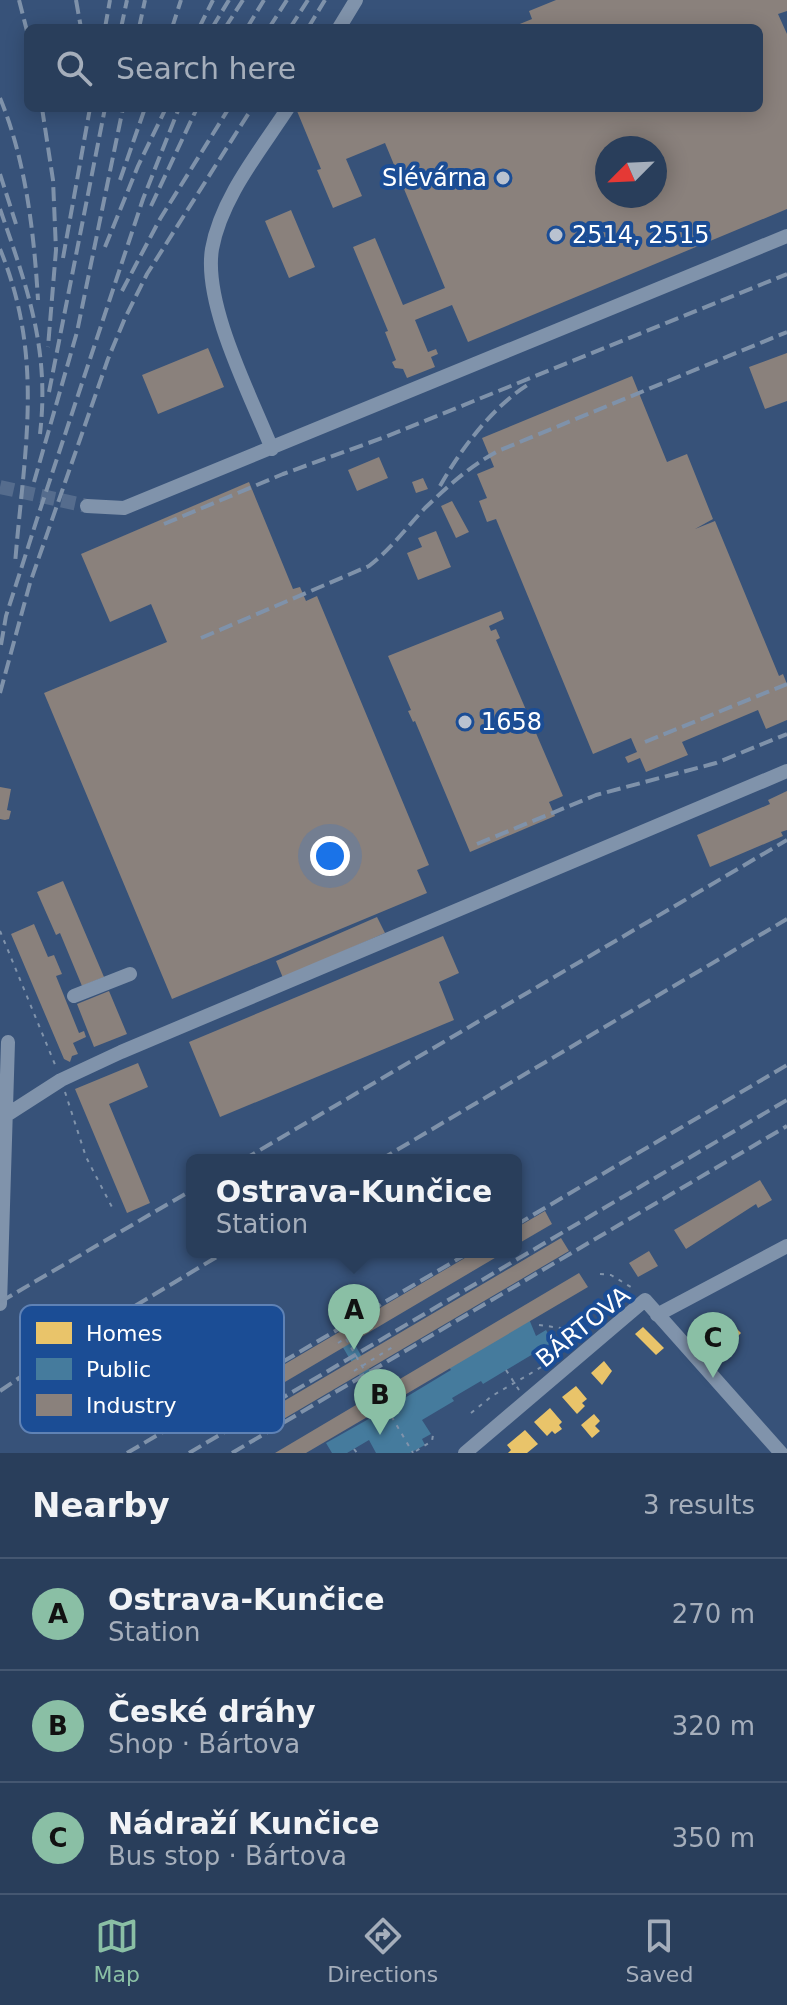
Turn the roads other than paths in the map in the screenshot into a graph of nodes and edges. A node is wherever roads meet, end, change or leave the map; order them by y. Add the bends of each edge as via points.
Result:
1 (356, 0) edge
2 (341, 24) edge
3 (285, 112) edge
4 (787, 236) edge
5 (272, 449) junction
6 (87, 506) tunnel mouth
7 (787, 771) edge
8 (130, 974) dead end
9 (74, 996) dead end
10 (8, 1042) dead end
11 (5, 1116) junction
12 (787, 1246) edge
13 (0, 1304) edge
14 (657, 1315) junction
15 (465, 1453) edge
16 (781, 1453) edge

1 - 2 street
3 - 5 street via 236,189 212,249 212,285 225,332
4 - 5 street
5 - 6 street via 124,508
7 - 11 street via 121,1052 61,1080
8 - 9 street
10 - 11 street
11 - 13 street
12 - 14 street
14 - 15 street, BÁRTOVA via 645,1300
14 - 16 street, BÁRTOVA

